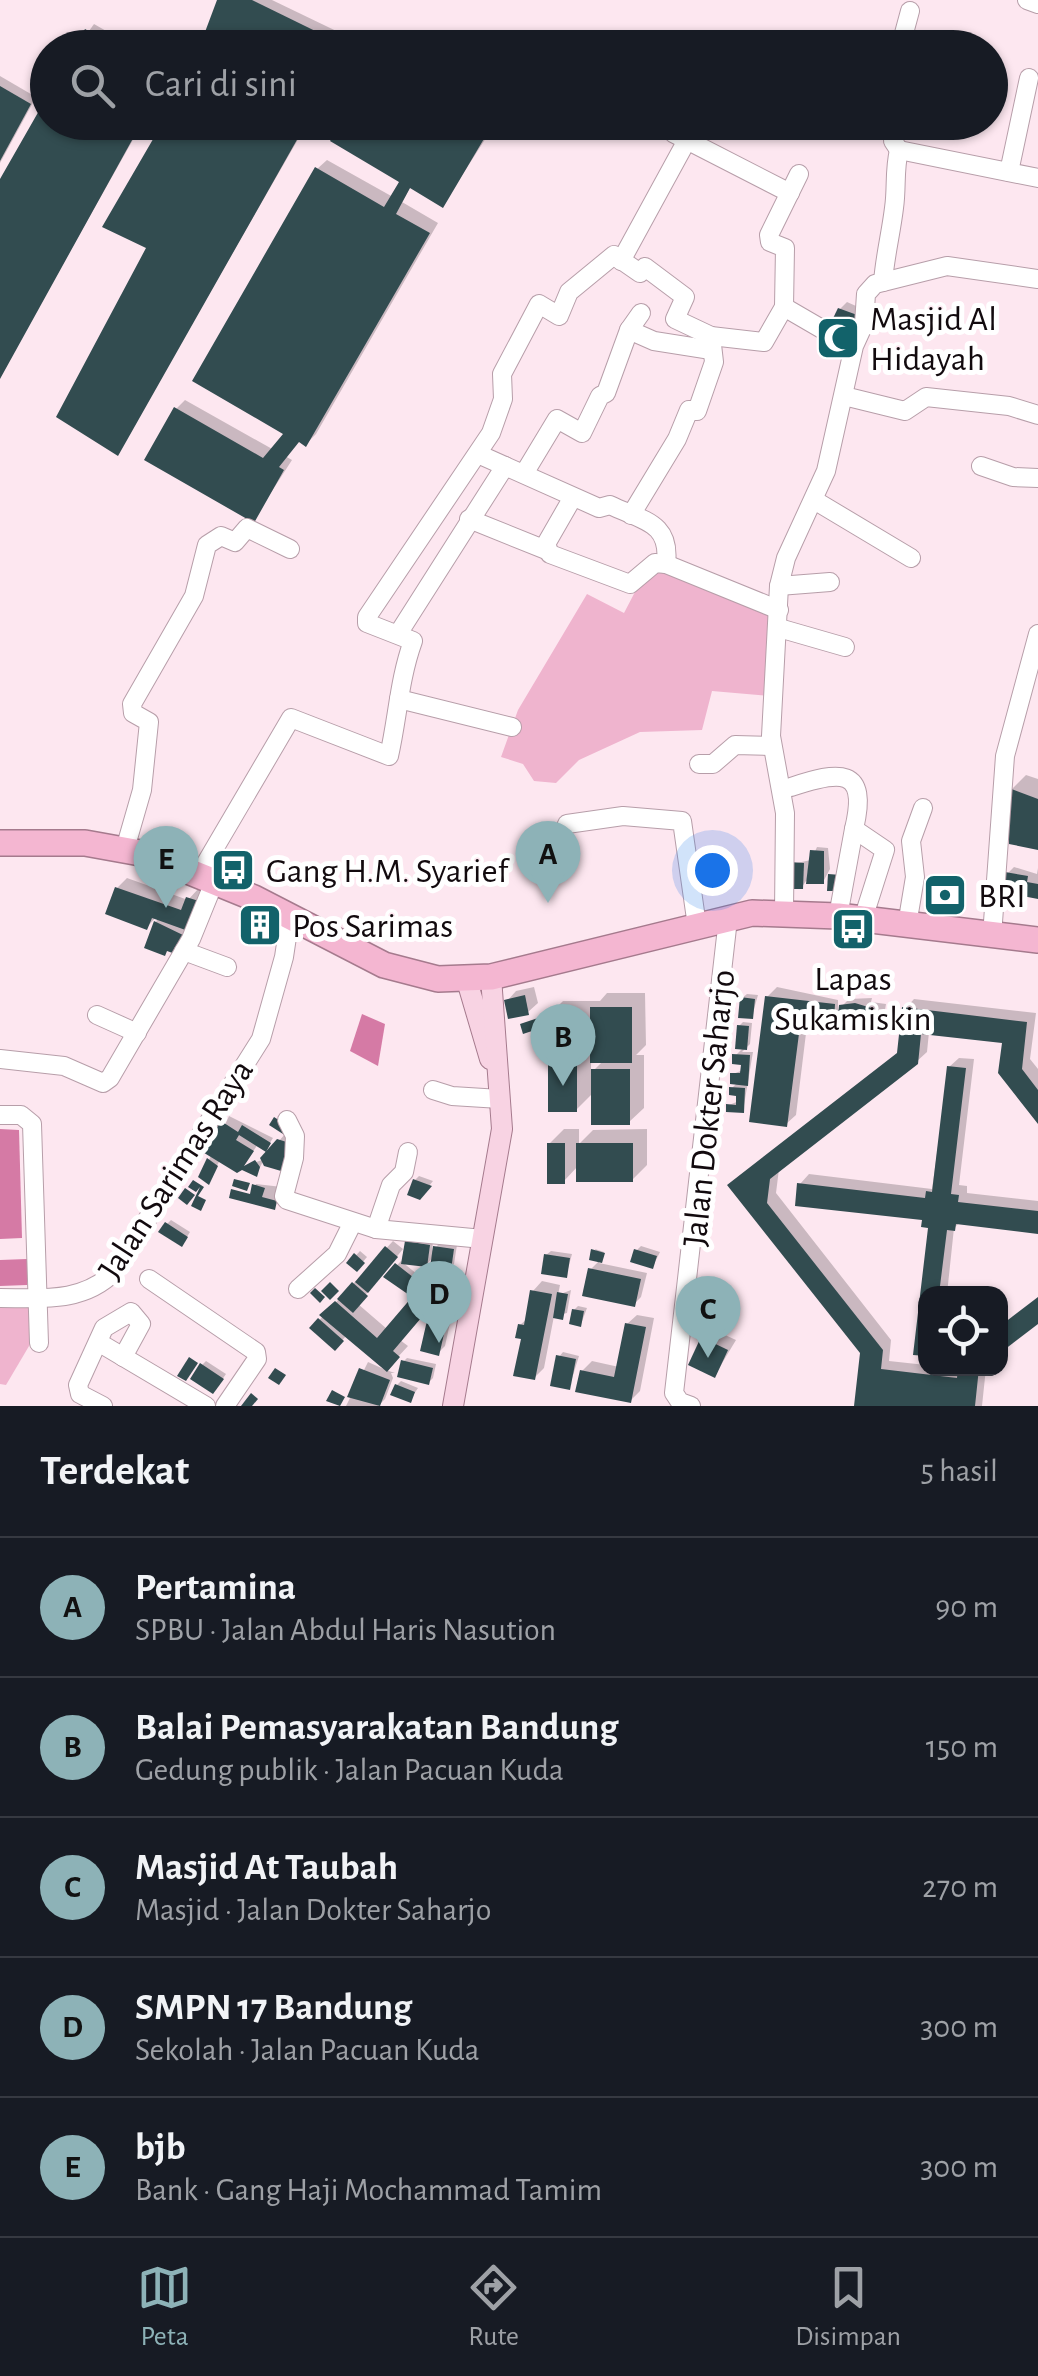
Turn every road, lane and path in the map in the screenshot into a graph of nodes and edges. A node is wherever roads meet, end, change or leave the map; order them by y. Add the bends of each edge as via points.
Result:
1 (1027, 0) edge
2 (1038, 4) edge
3 (910, 11) dead end
4 (905, 30) edge
5 (1029, 78) dead end
6 (679, 140) edge
7 (686, 140) edge
8 (894, 140) edge
9 (899, 150) junction
10 (1008, 172) junction
11 (799, 174) dead end
12 (1038, 178) edge
13 (790, 193) junction
14 (621, 261) junction
15 (1038, 280) edge
16 (884, 282) junction
17 (784, 307) junction
18 (641, 313) dead end
19 (630, 330) junction
20 (828, 332) tunnel mouth
21 (711, 343) junction
22 (844, 396) junction
23 (1038, 416) edge
24 (478, 454) junction
25 (505, 466) junction
26 (981, 466) dead end
27 (526, 472) junction
28 (1038, 478) edge
29 (573, 497) junction
30 (814, 500) junction
31 (631, 516) junction
32 (469, 519) junction
33 (290, 550) dead end
34 (546, 550) junction
35 (911, 558) dead end
36 (666, 564) junction
37 (830, 582) dead end
38 (780, 586) junction
39 (779, 619) junction
40 (398, 634) junction
41 (1038, 634) edge
42 (845, 647) dead end
43 (400, 699) junction
44 (512, 727) dead end
45 (772, 746) junction
46 (699, 764) dead end
47 (792, 787) dead end
48 (923, 808) dead end
49 (568, 824) dead end
50 (854, 830) junction
51 (0, 843) edge
52 (125, 849) junction
53 (208, 877) junction
54 (784, 912) junction
55 (850, 917) junction
56 (728, 918) junction
57 (908, 925) junction
58 (697, 926) junction
59 (992, 936) junction
60 (286, 937) junction
61 (1038, 940) edge
62 (184, 950) junction
63 (226, 967) dead end
64 (479, 979) junction
65 (97, 1015) dead end
66 (137, 1033) junction
67 (0, 1060) edge
68 (433, 1090) dead end
69 (499, 1092) junction
70 (0, 1115) edge
71 (286, 1120) dead end
72 (408, 1152) dead end
73 (352, 1224) junction
74 (376, 1229) junction
75 (483, 1239) junction
76 (148, 1279) dead end
77 (298, 1288) dead end
78 (0, 1298) edge
79 (38, 1298) junction
80 (98, 1342) junction
81 (39, 1344) dead end
82 (123, 1358) junction
83 (172, 1398) edge
84 (103, 1406) edge
85 (206, 1406) edge
86 (224, 1406) edge
87 (453, 1406) edge
88 (692, 1406) edge

1 - 2 street
3 - 4 street
5 - 10 street
6 - 14 street
7 - 13 street
8 - 9 street
9 - 10 street
9 - 16 street
10 - 12 street
11 - 13 street
13 - 17 street via 769,234 770,242 786,248
14 - 21 street via 640,273 645,268 685,296 675,319
14 - 24 street via 614,255 569,292 560,316 539,304 502,374 503,400
15 - 16 street via 947,266
16 - 22 street via 866,294
17 - 20 street
17 - 21 street via 764,342
18 - 19 street
19 - 21 street via 654,341
19 - 27 street via 582,433 557,419
21 - 31 street via 712,373 697,411 690,410
22 - 23 street via 906,411 926,397 1009,406
22 - 30 street
24 - 25 street
24 - 40 street via 367,617 367,623
25 - 27 street
25 - 32 street
26 - 28 street
27 - 29 street
29 - 31 street
29 - 34 street
30 - 35 street
30 - 38 street
31 - 36 street via 667,538
32 - 34 street
32 - 40 street
33 - 52 street via 247,528 235,542 220,536 208,545 194,596 132,704 133,713 149,722 142,790
34 - 36 street via 630,584 655,563
36 - 39 street
37 - 38 street
38 - 39 street
39 - 42 street
39 - 45 street
40 - 43 street via 413,641 398,682
41 - 59 street via 1005,756
43 - 44 street
43 - 53 street via 388,756 288,720
45 - 46 street via 731,746 714,764
45 - 54 street via 786,812
47 - 50 street via 832,774 850,779 858,792
48 - 57 street via 911,841 915,877
49 - 58 street via 624,816 682,821
50 - 55 street
50 - 55 street via 885,850
51 - 52 highway
52 - 53 highway
53 - 60 highway
53 - 62 street
54 - 55 highway
54 - 56 highway
55 - 57 highway
56 - 58 highway
56 - 88 street, Jalan Dokter Saharjo via 674,1393
57 - 59 highway
58 - 64 highway
59 - 61 highway
60 - 64 highway via 438,979
60 - 79 street, Jalan Sarimas Raya via 243,1066 114,1272 76,1296
62 - 63 street
62 - 66 street
64 - 69 main road
65 - 66 street
66 - 67 street via 102,1083 72,1070
68 - 69 street via 452,1096
69 - 75 main road via 498,1162
70 - 79 street via 21,1115 32,1124
71 - 73 street via 294,1136 284,1196
72 - 74 street
73 - 74 street
73 - 77 street via 330,1261
74 - 75 street
75 - 87 main road
76 - 86 street via 256,1352
78 - 79 street, Jalan Sarimas Raya
79 - 81 street
80 - 82 street
80 - 82 street via 122,1314 140,1318
80 - 84 street via 77,1388
82 - 83 street
83 - 85 street

